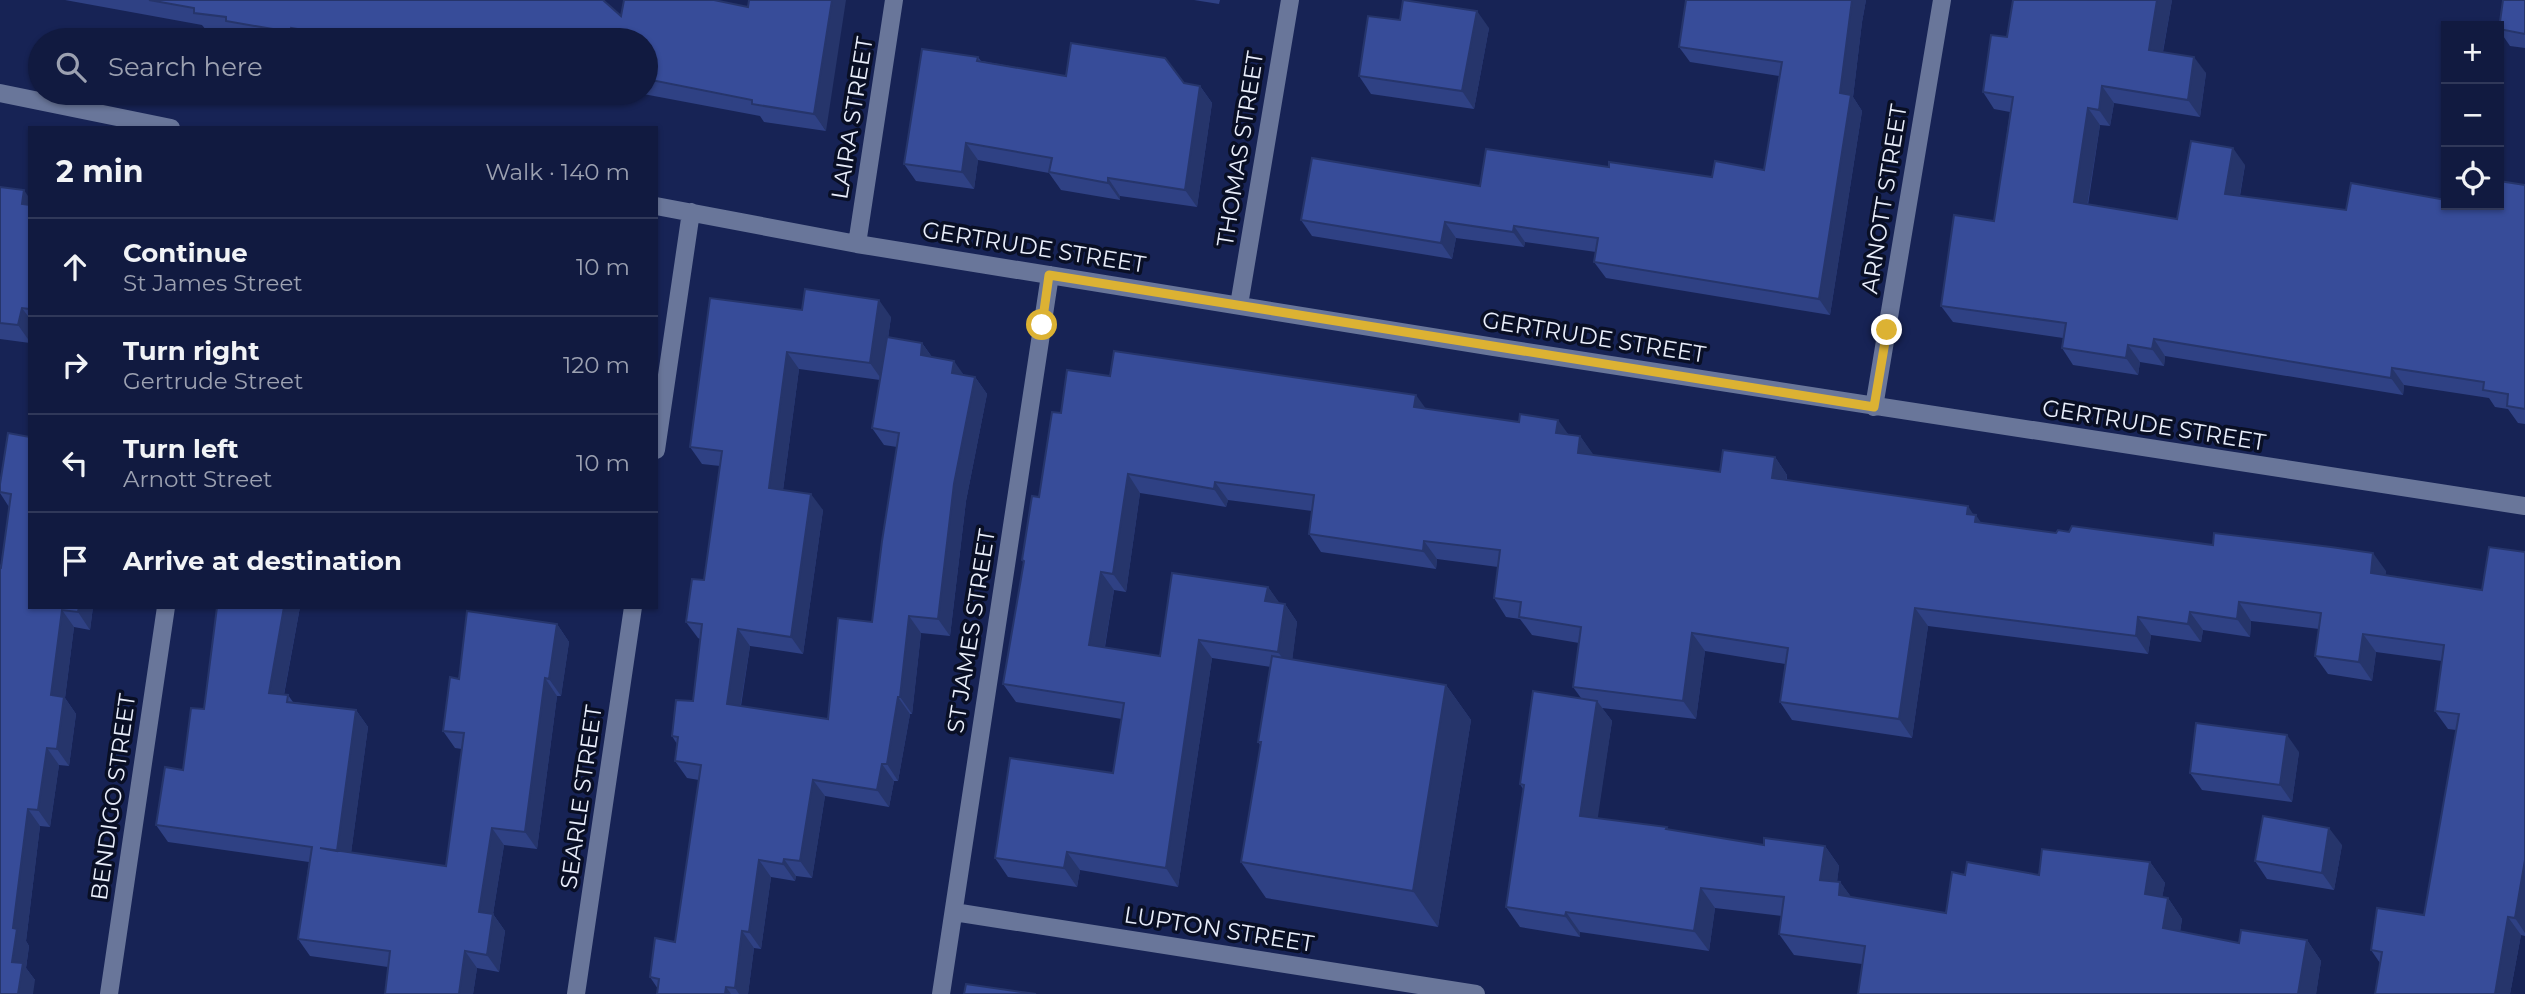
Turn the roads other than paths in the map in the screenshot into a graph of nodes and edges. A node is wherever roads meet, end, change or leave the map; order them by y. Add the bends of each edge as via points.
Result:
1 (894, 0) edge
2 (1290, 0) edge
3 (1942, 0) edge
4 (0, 93) edge
5 (28, 99) edge
6 (59, 105) edge
7 (161, 126) edge
8 (658, 206) edge
9 (691, 212) junction
10 (857, 244) junction
11 (1049, 275) junction
12 (1239, 305) junction
13 (1874, 407) junction
14 (658, 436) edge
15 (2525, 506) edge
16 (166, 609) edge
17 (633, 609) edge
18 (954, 912) junction
19 (109, 994) edge
20 (576, 994) edge
21 (941, 994) edge
22 (1476, 994) edge

1 - 10 street, LAIRA STREET
2 - 12 street, THOMAS STREET
3 - 13 street, ARNOTT STREET
4 - 5 street
6 - 7 street
8 - 9 street, GERTRUDE STREET
9 - 10 street, GERTRUDE STREET
9 - 14 street
10 - 11 street, GERTRUDE STREET
11 - 12 street, GERTRUDE STREET
11 - 18 street, ST JAMES STREET
12 - 13 street, GERTRUDE STREET
13 - 15 street, GERTRUDE STREET
16 - 19 street, BENDIGO STREET
17 - 20 street, SEARLE STREET
18 - 21 street, ST JAMES STREET
18 - 22 street, LUPTON STREET

